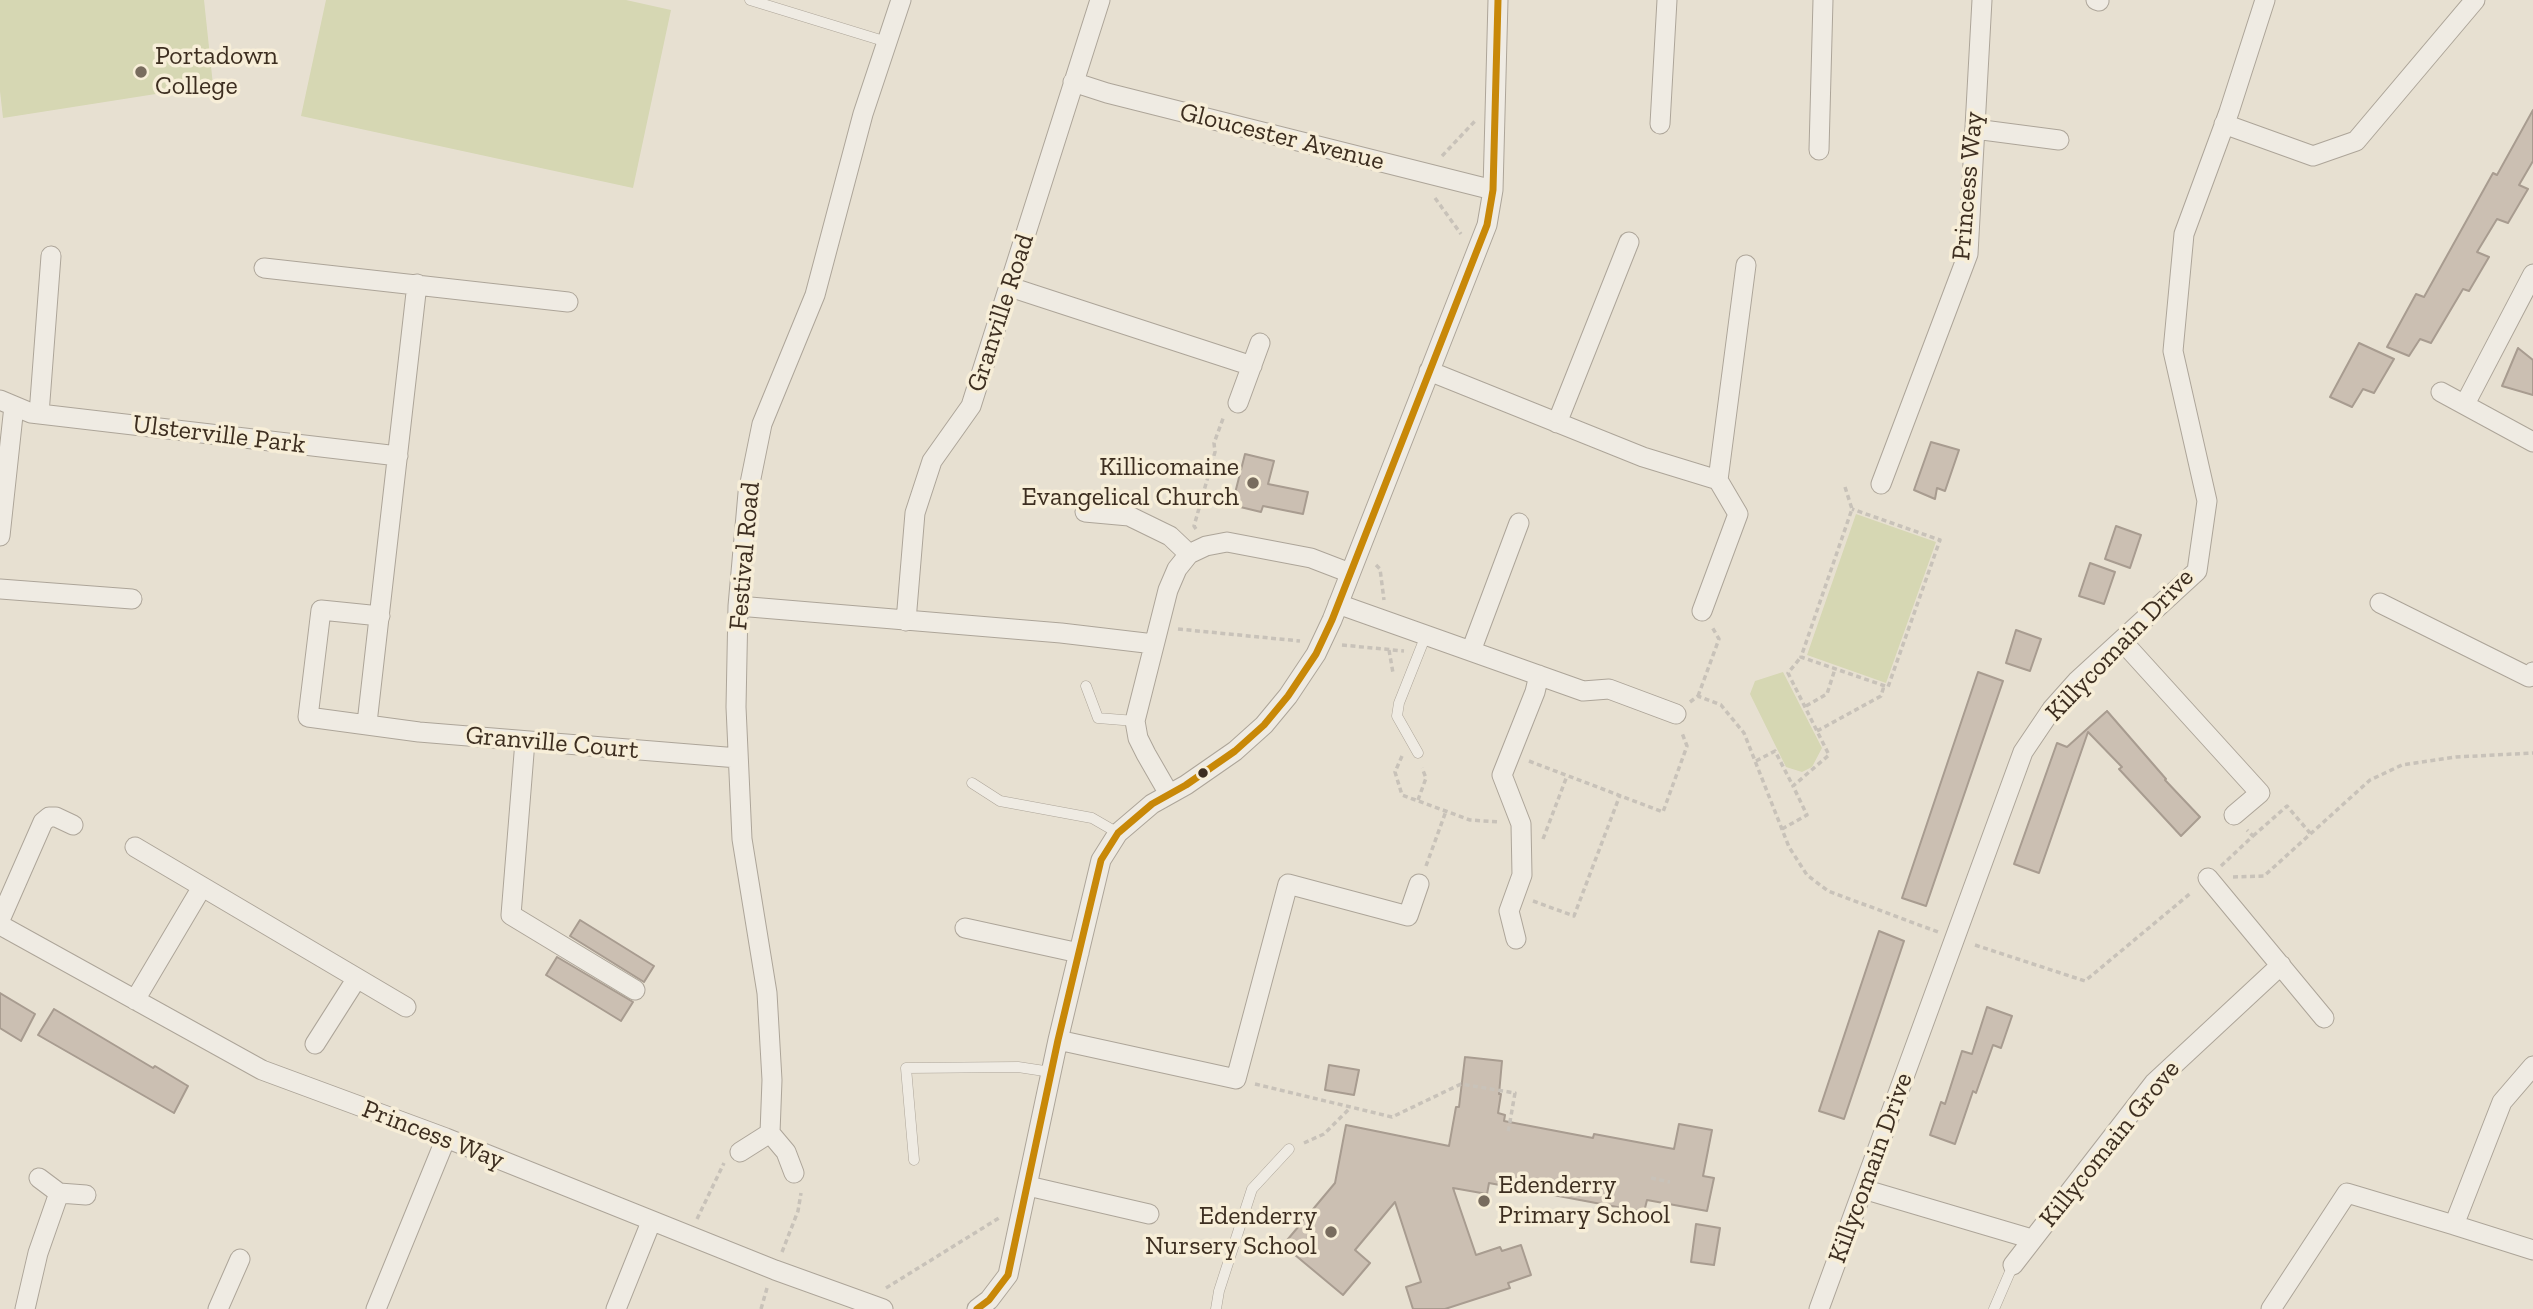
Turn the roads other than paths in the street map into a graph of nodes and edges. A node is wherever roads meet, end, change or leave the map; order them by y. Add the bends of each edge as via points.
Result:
1 (750, 0) edge
2 (901, 0) edge
3 (1100, 0) edge
4 (1498, 0) edge
5 (1667, 0) edge
6 (1823, 0) edge
7 (1982, 0) edge
8 (2265, 0) edge
9 (2475, 0) edge
10 (887, 42) junction
11 (1073, 82) junction
12 (1660, 124) dead end
13 (2224, 124) junction
14 (1975, 129) junction
15 (2059, 140) dead end
16 (1819, 150) dead end
17 (1493, 190) junction
18 (1629, 242) dead end
19 (51, 256) dead end
20 (1746, 265) dead end
21 (264, 268) dead end
22 (2533, 274) edge
23 (417, 284) junction
24 (1010, 287) junction
25 (568, 302) dead end
26 (1260, 343) dead end
27 (1251, 366) junction
28 (1429, 371) junction
29 (2441, 392) dead end
30 (7, 403) edge
31 (1238, 403) road end
32 (2465, 404) junction
33 (39, 414) junction
34 (1558, 423) junction
35 (2533, 442) edge
36 (398, 456) junction
37 (1718, 480) junction
38 (1881, 484) dead end
39 (1085, 512) dead end
40 (1519, 523) dead end
41 (0, 536) edge
42 (1198, 550) junction
43 (1350, 573) junction
44 (0, 589) edge
45 (132, 599) dead end
46 (2380, 603) dead end
47 (1338, 604) junction
48 (738, 606) junction
49 (1702, 611) road end
50 (380, 616) junction
51 (906, 621) junction
52 (1156, 636) junction
53 (2122, 641) junction
54 (1423, 644) junction
55 (1471, 651) junction
56 (2533, 672) edge
57 (1539, 675) junction
58 (1086, 686) dead end
59 (1676, 714) road end
60 (1136, 721) junction
61 (366, 723) junction
62 (525, 741) junction
63 (1418, 752) road end
64 (738, 758) junction
65 (972, 783) dead end
66 (1169, 794) junction
67 (2234, 815) road end
68 (73, 825) dead end
69 (1118, 833) junction
70 (135, 847) dead end
71 (2208, 878) road end
72 (1419, 884) road end
73 (202, 887) junction
74 (0, 922) edge
75 (965, 928) dead end
76 (1516, 939) dead end
77 (1079, 953) junction
78 (2281, 965) junction
79 (357, 978) junction
80 (635, 990) dead end
81 (135, 1000) junction
82 (406, 1007) dead end
83 (2324, 1018) dead end
84 (1058, 1040) junction
85 (315, 1044) dead end
86 (2533, 1066) edge
87 (1051, 1072) junction
88 (770, 1133) junction
89 (446, 1138) junction
90 (1289, 1149) road end
91 (740, 1152) road end
92 (914, 1160) dead end
93 (794, 1173) road end
94 (39, 1178) dead end
95 (1028, 1186) junction
96 (1863, 1189) junction
97 (59, 1193) junction
98 (86, 1195) dead end
99 (1149, 1214) dead end
100 (651, 1222) junction
101 (2454, 1225) junction
102 (2032, 1239) junction
103 (2533, 1250) edge
104 (240, 1259) dead end
105 (2013, 1265) joint
106 (870, 1307) edge
107 (25, 1309) edge
108 (218, 1309) edge
109 (376, 1309) edge
110 (616, 1309) edge
111 (977, 1309) edge
112 (1216, 1309) edge
113 (1819, 1309) edge
114 (1994, 1309) edge
115 (2271, 1309) edge

1 - 10 lane
2 - 10 street, Festival Road
3 - 11 street, Granville Road
4 - 17 street
5 - 12 street
6 - 16 street
7 - 14 street, Princess Way
8 - 13 street, Killycomain Drive
9 - 13 street via 2356,141 2313,156
10 - 48 street, Festival Road via 815,295 762,424 748,493
11 - 17 street, Gloucester Avenue
11 - 24 street, Granville Road
13 - 53 street, Killycomain Drive via 2184,234 2173,351 2207,501 2197,571
14 - 15 street
14 - 38 street, Princess Way via 1968,254
17 - 28 street via 1487,225
18 - 34 street
19 - 33 street
20 - 37 street
21 - 23 street
22 - 32 street
23 - 25 street
23 - 36 street
24 - 27 street
24 - 51 street, Granville Road via 971,406 932,461 923,487 915,513
26 - 27 street
27 - 31 street
28 - 34 street
28 - 43 street
29 - 32 street
30 - 33 street, Ulsterville Park
30 - 41 street, Ulsterville Park
32 - 35 street
33 - 36 street, Ulsterville Park
34 - 37 street via 1643,457
36 - 50 street
37 - 49 street via 1738,513
39 - 42 street via 1129,516
40 - 55 street
42 - 43 street via 1227,542 1311,558
42 - 52 street via 1177,569
43 - 47 street
44 - 45 street
46 - 56 street via 2529,677
47 - 54 street
47 - 66 street via 1321,643 1264,725 1235,751
48 - 51 street
48 - 64 street, Festival Road
50 - 61 street
50 - 61 street, Granville Court via 321,610 308,717
51 - 52 street
52 - 60 street
53 - 67 street via 2260,793
53 - 96 street, Killycomain Drive via 2052,709 2023,752
54 - 55 street
54 - 63 lane via 1397,716
55 - 57 street
57 - 59 street via 1583,691 1609,689
57 - 76 street via 1502,775 1521,824 1522,875 1509,911
58 - 60 lane via 1098,718
60 - 66 street via 1146,754
61 - 62 street, Granville Court
62 - 64 street, Granville Court
62 - 80 street via 511,915
64 - 88 street, Festival Road via 742,839 767,993
65 - 69 lane via 1000,801 1092,818
66 - 69 street
68 - 74 street via 56,817 43,822
69 - 77 street via 1101,859
70 - 73 street
71 - 78 street
72 - 84 street via 1408,916 1287,884 1236,1079
73 - 79 street
73 - 81 street
74 - 81 street, Princess Way
75 - 77 street
77 - 84 street
78 - 83 street
78 - 102 street, Killycomain Grove via 2154,1083
79 - 82 street
79 - 85 street
81 - 89 street, Princess Way via 262,1070
84 - 87 street
86 - 101 street via 2502,1102
87 - 92 lane via 1018,1067 906,1068
87 - 95 street
88 - 91 street
88 - 93 street via 786,1152
89 - 100 street, Princess Way
89 - 109 street
90 - 112 lane via 1252,1189
94 - 97 street
95 - 99 street
95 - 111 street via 1008,1275
96 - 102 street, Killycomain Grove
96 - 113 street, Killycomain Drive
97 - 98 street
97 - 107 street
100 - 106 street, Princess Way
100 - 110 street
101 - 103 street
101 - 115 street via 2347,1193
102 - 105 street, Killycomain Grove
104 - 108 street
105 - 114 lane

